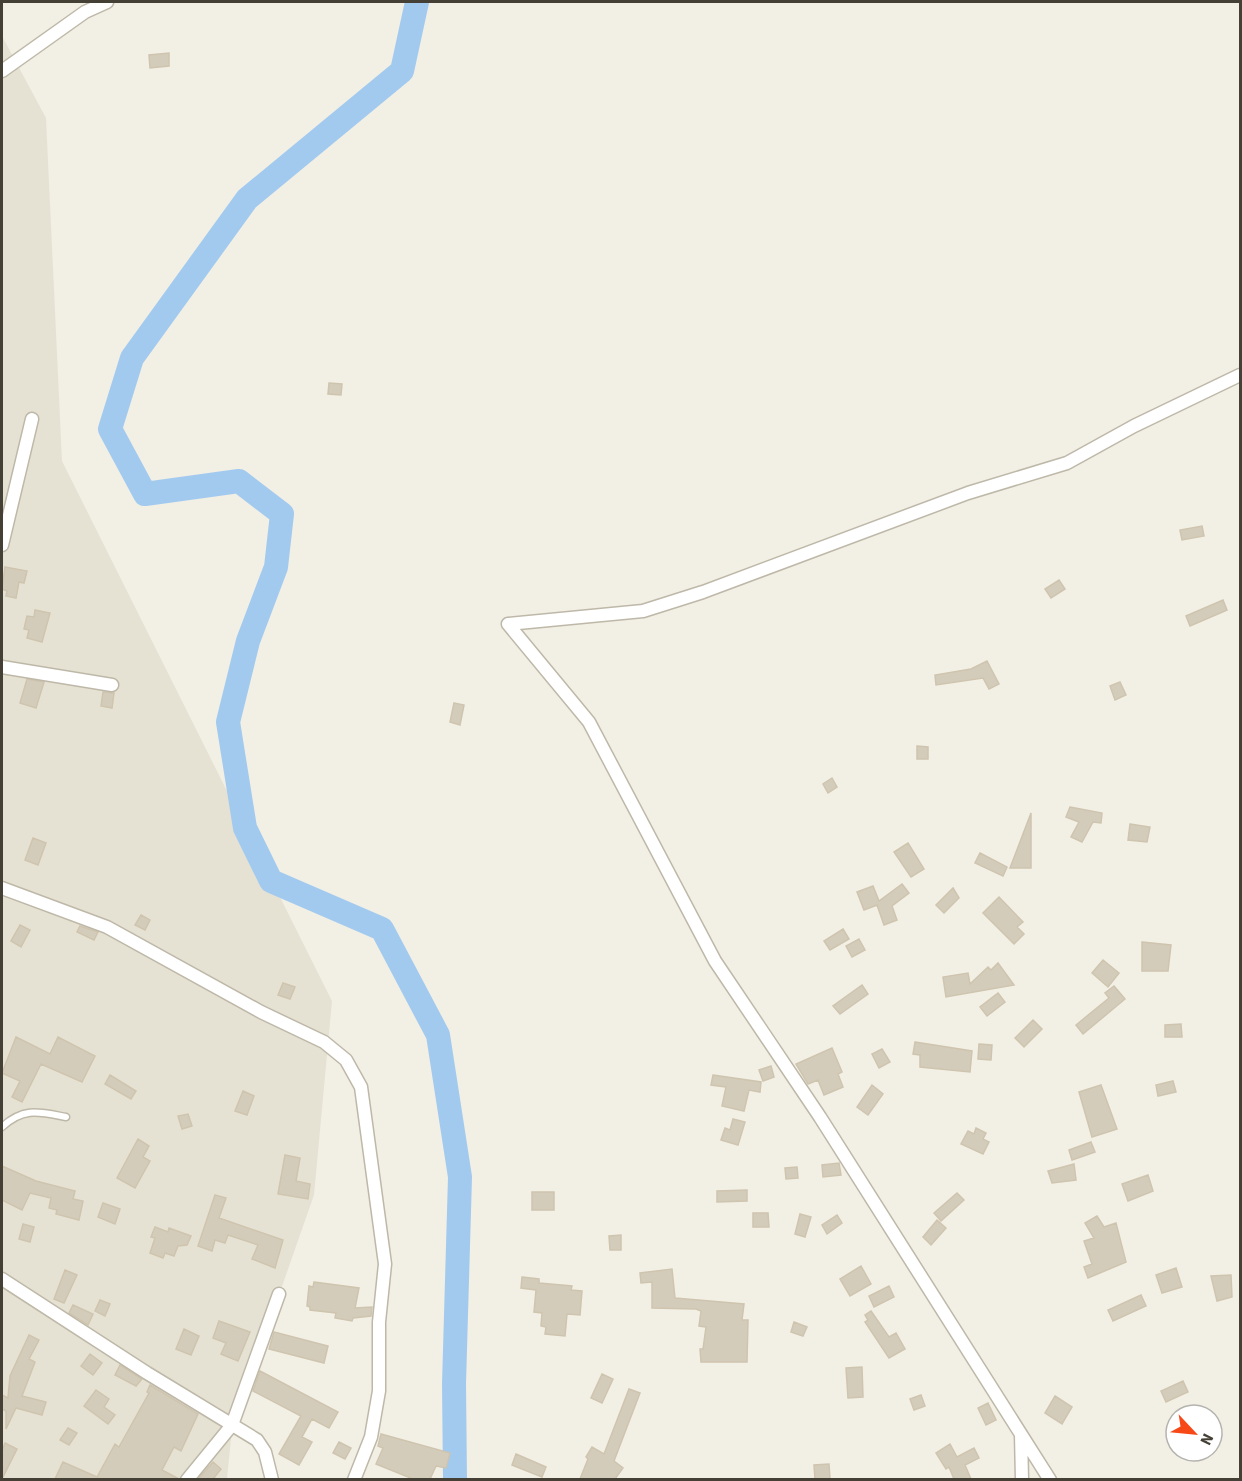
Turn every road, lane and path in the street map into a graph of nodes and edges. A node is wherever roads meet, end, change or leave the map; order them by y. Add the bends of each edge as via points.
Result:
1 (107, 2) edge
2 (2, 71) edge
3 (1240, 375) edge
4 (32, 419) dead end
5 (2, 545) edge
6 (2, 667) edge
7 (112, 685) dead end
8 (2, 888) edge
9 (66, 1118) dead end
10 (2, 1128) edge
11 (2, 1279) edge
12 (279, 1293) dead end
13 (232, 1425) junction
14 (1021, 1433) junction
15 (187, 1479) edge
16 (272, 1479) edge
17 (354, 1479) edge
18 (1022, 1479) edge
19 (1050, 1479) edge

1 - 2 street via 85,12
3 - 14 street via 1067,463 968,493 703,592 642,611 508,624 589,722 715,961 820,1117
4 - 5 street
6 - 7 street
8 - 17 street via 131,939 261,1012 324,1042 355,1072 361,1087 385,1264 379,1322 379,1391 370,1437
9 - 10 lane via 37,1112 14,1116
11 - 13 street
12 - 13 street
13 - 15 street
13 - 16 street via 257,1440 265,1452
14 - 18 street
14 - 19 street

